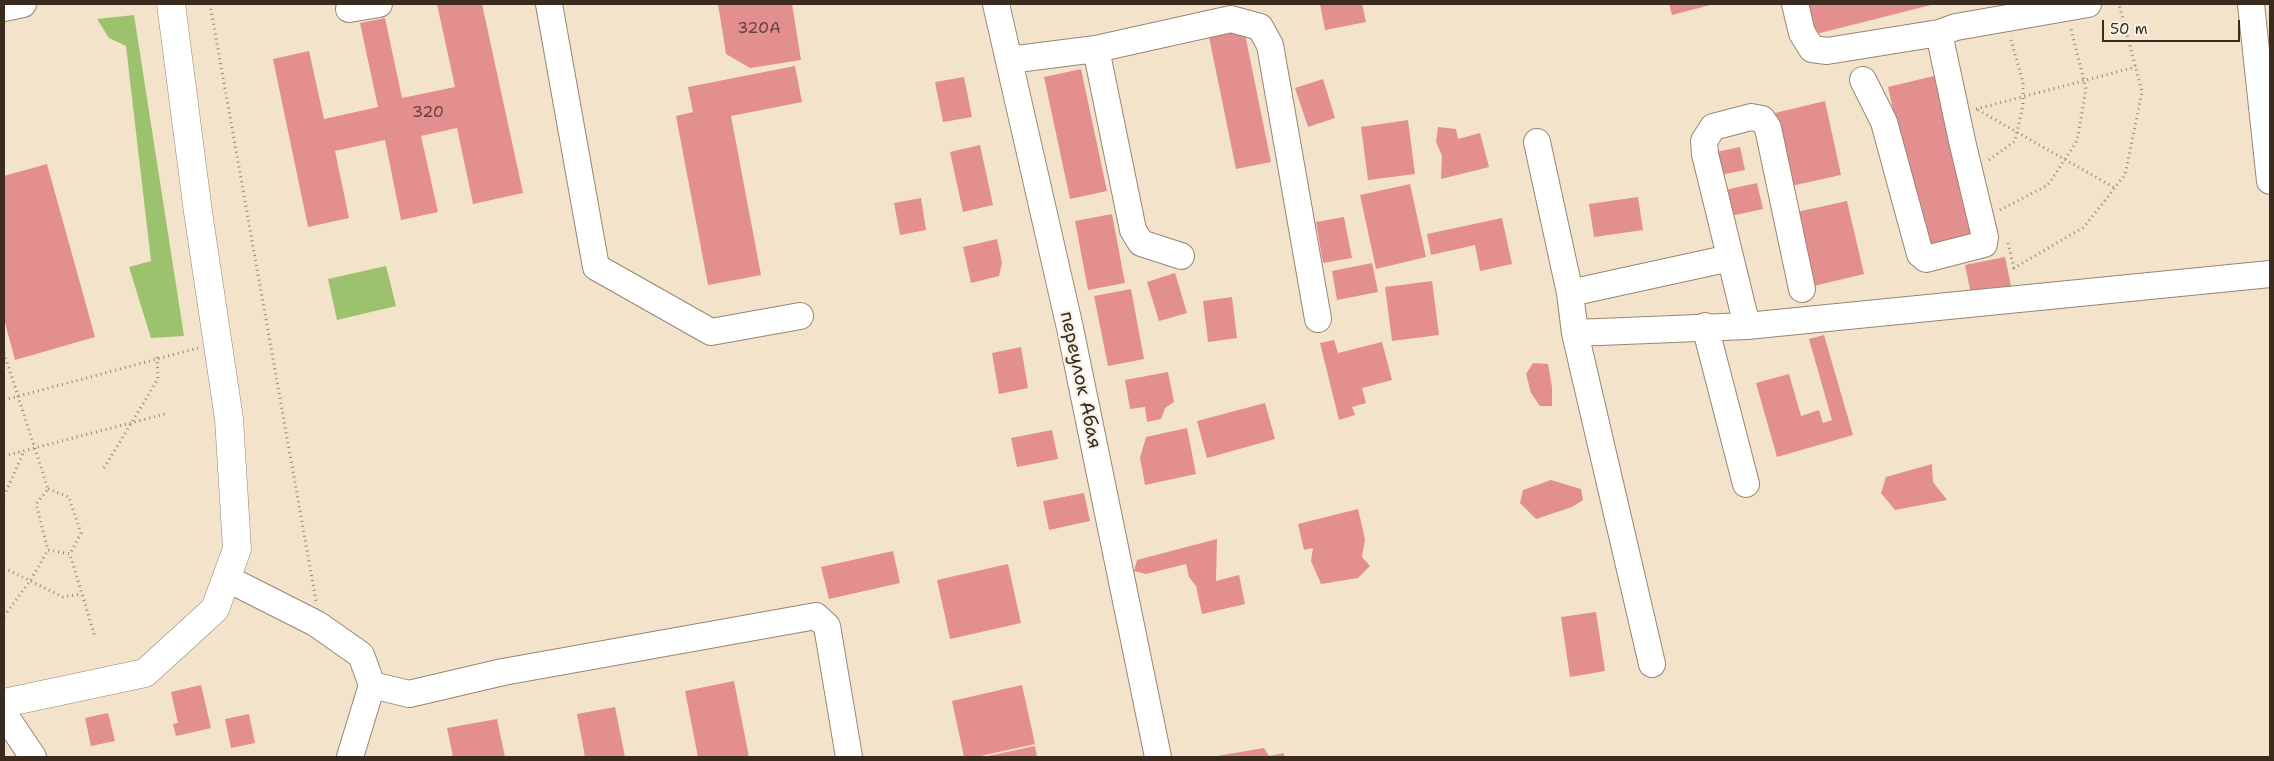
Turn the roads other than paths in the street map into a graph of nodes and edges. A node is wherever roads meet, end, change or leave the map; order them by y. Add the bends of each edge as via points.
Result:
1 (23, 4) edge
2 (171, 4) edge
3 (379, 4) edge
4 (549, 4) edge
5 (996, 4) edge
6 (1795, 4) edge
7 (2251, 4) edge
8 (2077, 6) edge
9 (4, 8) edge
10 (349, 9) dead end
11 (1940, 33) junction
12 (1096, 49) junction
13 (1009, 60) junction
14 (1863, 80) dead end
15 (1537, 142) dead end
16 (2270, 181) edge
17 (1182, 256) dead end
18 (1730, 258) junction
19 (2270, 274) edge
20 (1802, 289) dead end
21 (1570, 293) junction
22 (800, 316) dead end
23 (1318, 319) dead end
24 (1705, 326) junction
25 (1747, 326) junction
26 (1575, 333) junction
27 (1746, 484) dead end
28 (226, 578) junction
29 (1652, 664) dead end
30 (372, 685) junction
31 (4, 703) edge
32 (4, 714) edge
33 (34, 757) edge
34 (350, 757) edge
35 (849, 757) edge
36 (1158, 757) edge

1 - 9 street
2 - 28 main road via 229,419 237,549
3 - 10 street
4 - 22 street via 596,267 711,332
5 - 13 street, переулок Абая
6 - 11 street via 1802,33 1812,49 1827,51
7 - 16 street
8 - 11 street
11 - 14 street via 1984,244 1926,259 1920,254 1884,122
12 - 13 street
12 - 17 street via 1133,230 1141,242
12 - 23 street via 1231,19 1260,27 1270,45
13 - 36 street, переулок Абая via 1070,328
15 - 21 street
18 - 20 street via 1704,141 1713,128 1751,117 1762,119 1768,128
18 - 21 street
18 - 25 street
19 - 25 street
21 - 26 street
24 - 25 street
24 - 26 street
24 - 27 street
26 - 29 street
28 - 30 street via 317,624 361,655
28 - 31 main road via 215,609 145,673
30 - 34 street
30 - 35 street via 409,694 512,670 816,616 827,626
32 - 33 street

